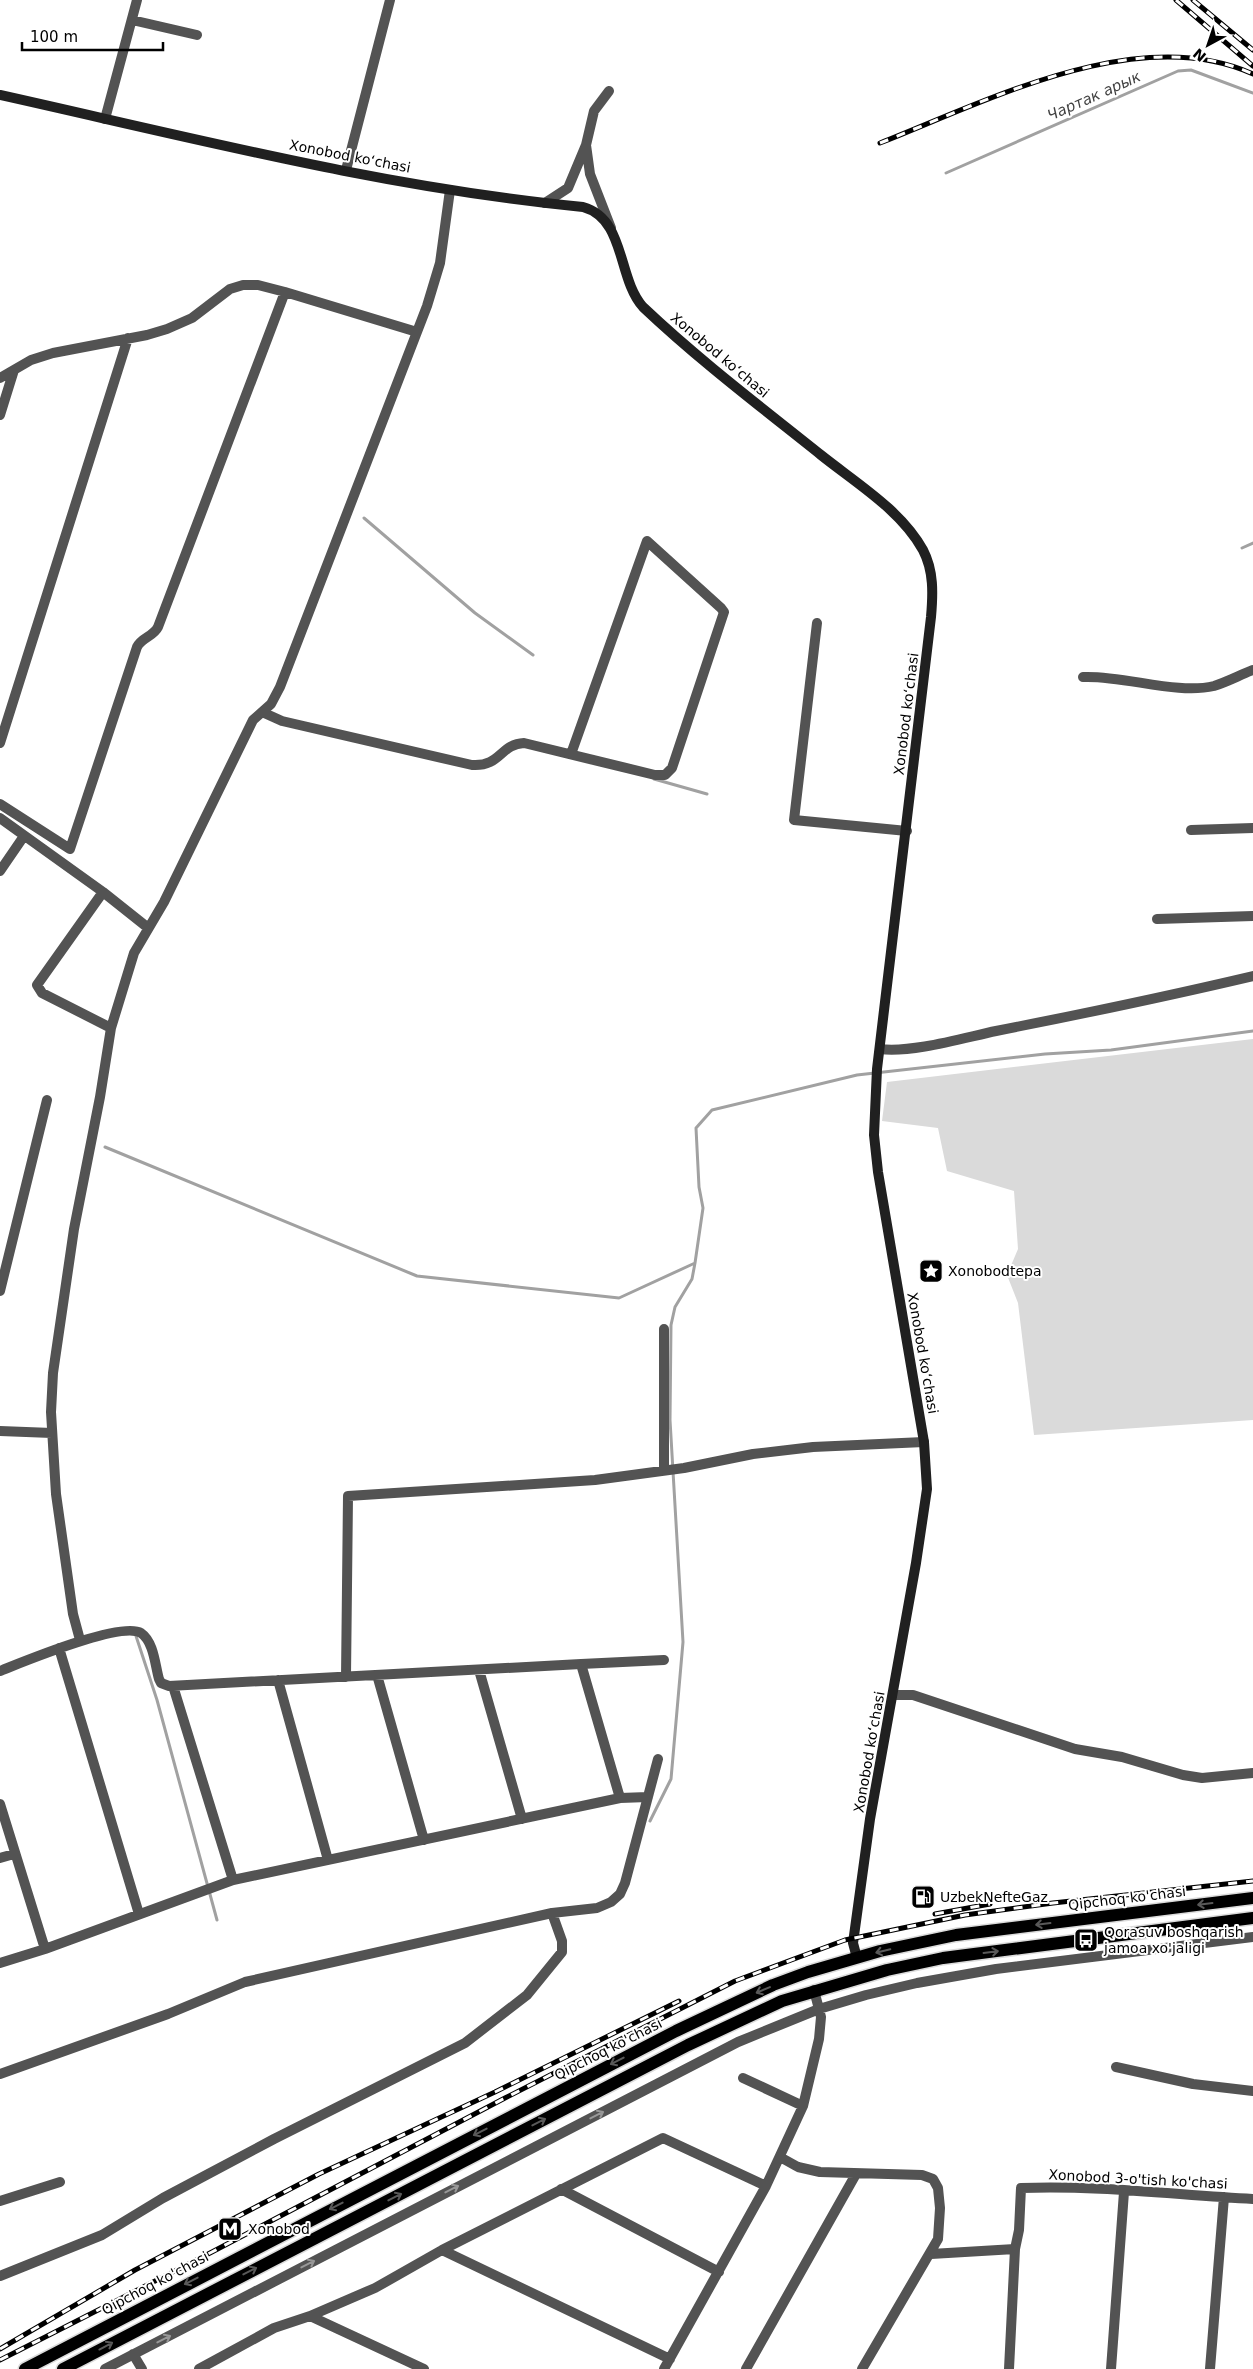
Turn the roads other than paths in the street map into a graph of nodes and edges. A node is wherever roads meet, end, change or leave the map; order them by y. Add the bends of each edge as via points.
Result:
1 (137, 0) edge
2 (390, 0) edge
3 (132, 20) junction
4 (197, 35) dead end
5 (609, 91) dead end
6 (0, 94) edge
7 (105, 119) junction
8 (586, 145) junction
9 (346, 170) junction
10 (450, 190) junction
11 (545, 203) junction
12 (612, 231) junction
13 (285, 292) junction
14 (417, 332) junction
15 (128, 338) junction
16 (14, 370) junction
17 (0, 378) edge
18 (0, 415) edge
19 (817, 623) dead end
20 (1253, 670) edge
21 (1083, 677) dead end
22 (262, 712) junction
23 (0, 743) edge
24 (571, 754) junction
25 (0, 804) edge
26 (0, 818) edge
27 (1253, 828) edge
28 (1191, 830) dead end
29 (907, 831) junction
30 (24, 836) junction
31 (70, 849) junction
32 (64, 865) junction
33 (0, 870) edge
34 (103, 892) junction
35 (1253, 916) edge
36 (1157, 919) dead end
37 (147, 927) junction
38 (1253, 976) edge
39 (111, 1028) junction
40 (880, 1049) junction
41 (47, 1100) dead end
42 (0, 1291) edge
43 (664, 1329) dead end
44 (0, 1431) edge
45 (52, 1433) junction
46 (924, 1442) junction
47 (664, 1471) junction
48 (80, 1640) junction
49 (59, 1648) junction
50 (664, 1660) dead end
51 (580, 1664) junction
52 (0, 1670) edge
53 (479, 1670) junction
54 (377, 1675) junction
55 (346, 1677) junction
56 (278, 1680) junction
57 (173, 1686) junction
58 (894, 1695) junction
59 (658, 1759) dead end
60 (1253, 1773) edge
61 (648, 1797) junction
62 (620, 1798) junction
63 (0, 1804) edge
64 (522, 1819) junction
65 (424, 1840) junction
66 (14, 1854) junction
67 (0, 1858) edge
68 (328, 1860) junction
69 (233, 1880) junction
70 (1253, 1898) edge
71 (552, 1913) junction
72 (139, 1914) junction
73 (1253, 1918) edge
74 (1253, 1937) edge
75 (45, 1949) junction
76 (857, 1958) junction
77 (0, 1963) edge
78 (808, 1972) junction
79 (861, 1976) junction
80 (814, 1990) junction
81 (819, 2009) junction
82 (1116, 2067) dead end
83 (0, 2074) edge
84 (743, 2078) dead end
85 (1253, 2091) edge
86 (803, 2106) junction
87 (780, 2157) junction
88 (856, 2174) junction
89 (60, 2182) dead end
90 (766, 2186) junction
91 (561, 2189) junction
92 (1124, 2192) junction
93 (1224, 2198) junction
94 (1253, 2199) edge
95 (0, 2201) edge
96 (1015, 2249) junction
97 (442, 2250) junction
98 (931, 2254) junction
99 (719, 2272) junction
100 (0, 2276) edge
101 (310, 2316) junction
102 (134, 2354) junction
103 (670, 2359) junction
104 (25, 2369) edge
105 (63, 2369) edge
106 (105, 2369) edge
107 (142, 2369) edge
108 (199, 2369) edge
109 (424, 2369) edge
110 (664, 2369) edge
111 (746, 2369) edge
112 (862, 2369) edge
113 (1009, 2369) edge
114 (1111, 2369) edge
115 (1210, 2369) edge

1 - 3 street
2 - 9 street
3 - 4 street
3 - 7 street
5 - 8 street via 594,110
6 - 7 main road, Xonobod koʻchasi
7 - 9 main road, Xonobod koʻchasi
8 - 11 street via 568,188
8 - 12 street via 590,174
9 - 10 main road, Xonobod koʻchasi
10 - 11 main road, Xonobod koʻchasi
10 - 14 street via 440,263
11 - 12 main road, Xonobod koʻchasi via 593,210
12 - 29 main road, Xonobod koʻchasi via 631,289 643,307 888,510 909,530 926,556 932,578 933,602
13 - 14 street
13 - 15 street via 258,285 230,288 192,318 167,329
13 - 31 street via 158,628 142,639 137,647
14 - 22 street via 280,687 271,704
15 - 16 street via 52,353
15 - 23 street
16 - 17 street
16 - 18 street
19 - 29 street via 794,820
20 - 21 street via 1214,686 1202,687 1101,676
22 - 24 street via 282,721 472,766 489,764 508,748 520,743
22 - 37 street via 253,720 164,902
24 - 24 street via 660,776 670,773 672,768 724,612 647,541
25 - 31 street
26 - 30 street
27 - 28 street
29 - 40 main road, Xonobod koʻchasi
30 - 32 street
30 - 33 street
31 - 32 street
32 - 34 street
34 - 37 street
34 - 39 street via 37,985 42,993
35 - 36 street
37 - 39 street via 130,964
38 - 40 street via 970,1036
39 - 45 street via 74,1230 54,1364
40 - 46 main road, Xonobod koʻchasi via 874,1135 878,1172
41 - 42 street
43 - 47 street
44 - 45 street
45 - 48 street via 63,1548
46 - 47 street via 814,1447 753,1454
46 - 58 main road, Xonobod koʻchasi via 927,1471 925,1506
47 - 55 street via 595,1480 348,1496
48 - 49 street
48 - 57 street via 130,1631 140,1633 150,1643 161,1683
49 - 52 street
49 - 72 street
50 - 51 street
51 - 53 street
51 - 62 street
53 - 54 street
53 - 64 street
54 - 55 street
54 - 65 street
55 - 56 street
56 - 57 street
56 - 68 street
57 - 69 street
58 - 60 street via 912,1695 1075,1749 1183,1775 1202,1778
58 - 76 main road, Xonobod koʻchasi via 870,1819 853,1943
59 - 61 street
61 - 62 street
61 - 71 street via 620,1894 597,1908
62 - 64 street
63 - 66 street
64 - 65 street
65 - 68 street
66 - 67 street
66 - 75 street
68 - 69 street
69 - 72 street
70 -> 76 main road, Qipchoq ko'chasi via 956,1935
71 - 83 street via 245,1982 168,2014
71 - 100 street via 562,1941 562,1952 527,1995 465,2043 162,2198 102,2235
72 - 75 street
79 -> 73 main road via 943,1958
74 - 81 street via 969,1973 891,1988
75 - 77 street
76 - 78 main road, Qipchoq ko'chasi
76 - 79 main road
78 - 80 main road
78 -> 104 main road, Qipchoq ko'chasi via 740,1999 676,2031
79 - 80 main road
80 - 81 street
105 -> 80 main road via 695,2041
81 - 86 street via 819,2039
102 -> 81 street via 738,2042
82 - 85 street via 1193,2084
84 - 86 street
86 - 87 street
87 - 88 street via 809,2170
87 - 90 street
88 - 98 street via 933,2178 938,2188 940,2208 938,2239
88 - 111 street
89 - 95 street
90 - 91 street via 663,2138
90 - 99 street
91 - 97 street
91 - 99 street
92 - 93 street, Xonobod 3-o'tish ko'chasi
92 - 96 street, Xonobod 3-o'tish ko'chasi via 1073,2186 1021,2188
92 - 114 street
93 - 94 street, Xonobod 3-o'tish ko'chasi
93 - 115 street
96 - 98 street
96 - 113 street
97 - 101 street via 375,2288
97 - 103 street
98 - 112 street
99 - 103 street
101 - 108 street via 274,2328
101 - 109 street
102 - 106 street
102 - 107 street
103 - 110 street

